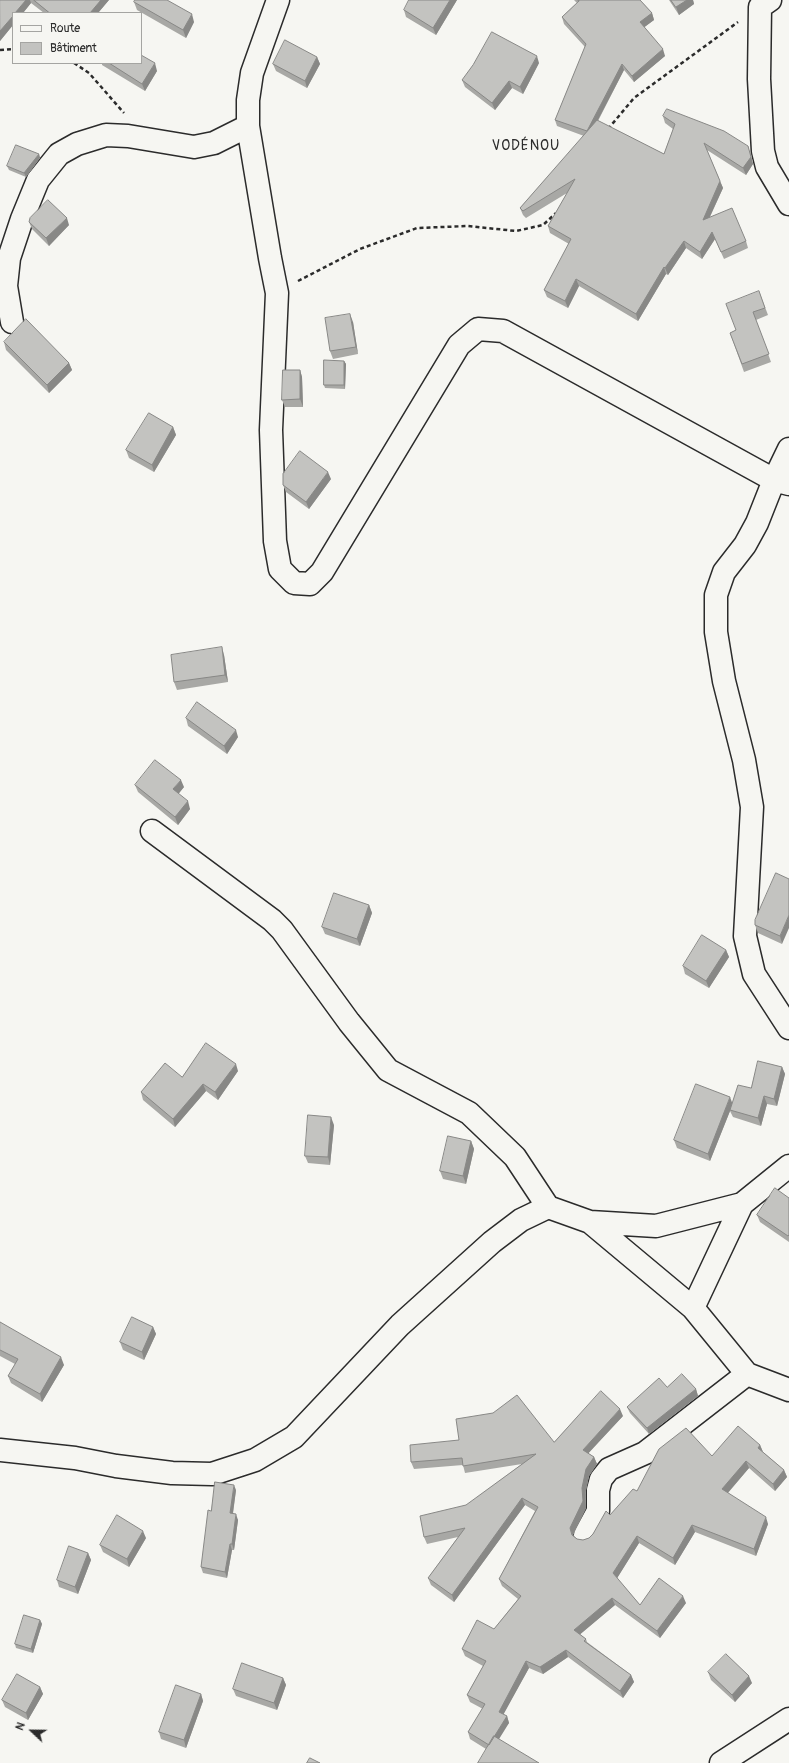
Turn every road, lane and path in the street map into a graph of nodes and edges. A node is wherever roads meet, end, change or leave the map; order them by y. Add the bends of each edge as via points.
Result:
1 (278, 0) edge
2 (765, 4) edge
3 (12, 48) edge
4 (0, 50) edge
5 (76, 64) edge
6 (248, 126) junction
7 (607, 131) edge
8 (146, 139) junction
9 (789, 204) edge
10 (560, 207) edge
11 (277, 292) junction
12 (12, 322) dead end
13 (789, 449) edge
14 (781, 482) edge
15 (152, 831) dead end
16 (789, 1028) edge
17 (789, 1166) edge
18 (742, 1204) junction
19 (548, 1207) junction
20 (590, 1222) junction
21 (693, 1308) junction
22 (747, 1374) junction
23 (789, 1390) edge
24 (0, 1450) edge
25 (584, 1536) dead end
26 (789, 1719) edge
27 (721, 1763) edge

1 - 6 street via 252,73
2 - 7 path via 634,98
2 - 9 street via 759,79 763,151 767,167
3 - 4 path
5 - 8 path via 89,73
6 - 8 street via 214,143 194,147
6 - 11 street
8 - 12 street via 106,135 77,144 59,154 38,180 8,258 6,286
10 - 11 path via 543,225 516,231 468,226 417,228 360,249
11 - 14 street via 271,430 275,541 280,569 294,583 310,584 322,572 459,345 478,329 503,331
13 - 14 street
14 - 16 street via 745,545 724,572 716,596 716,632 724,681 744,760 752,807 745,936 754,974
15 - 19 street via 272,920 388,1070 469,1113 515,1157
17 - 18 street
18 - 20 street via 656,1226
18 - 21 street
19 - 20 street
19 - 24 street via 521,1220 492,1242 400,1325 294,1437 255,1460 212,1474 172,1473 75,1458
20 - 21 street
21 - 22 street
22 - 23 street
22 - 25 street via 645,1454 610,1469 601,1479 598,1511
26 - 27 street

